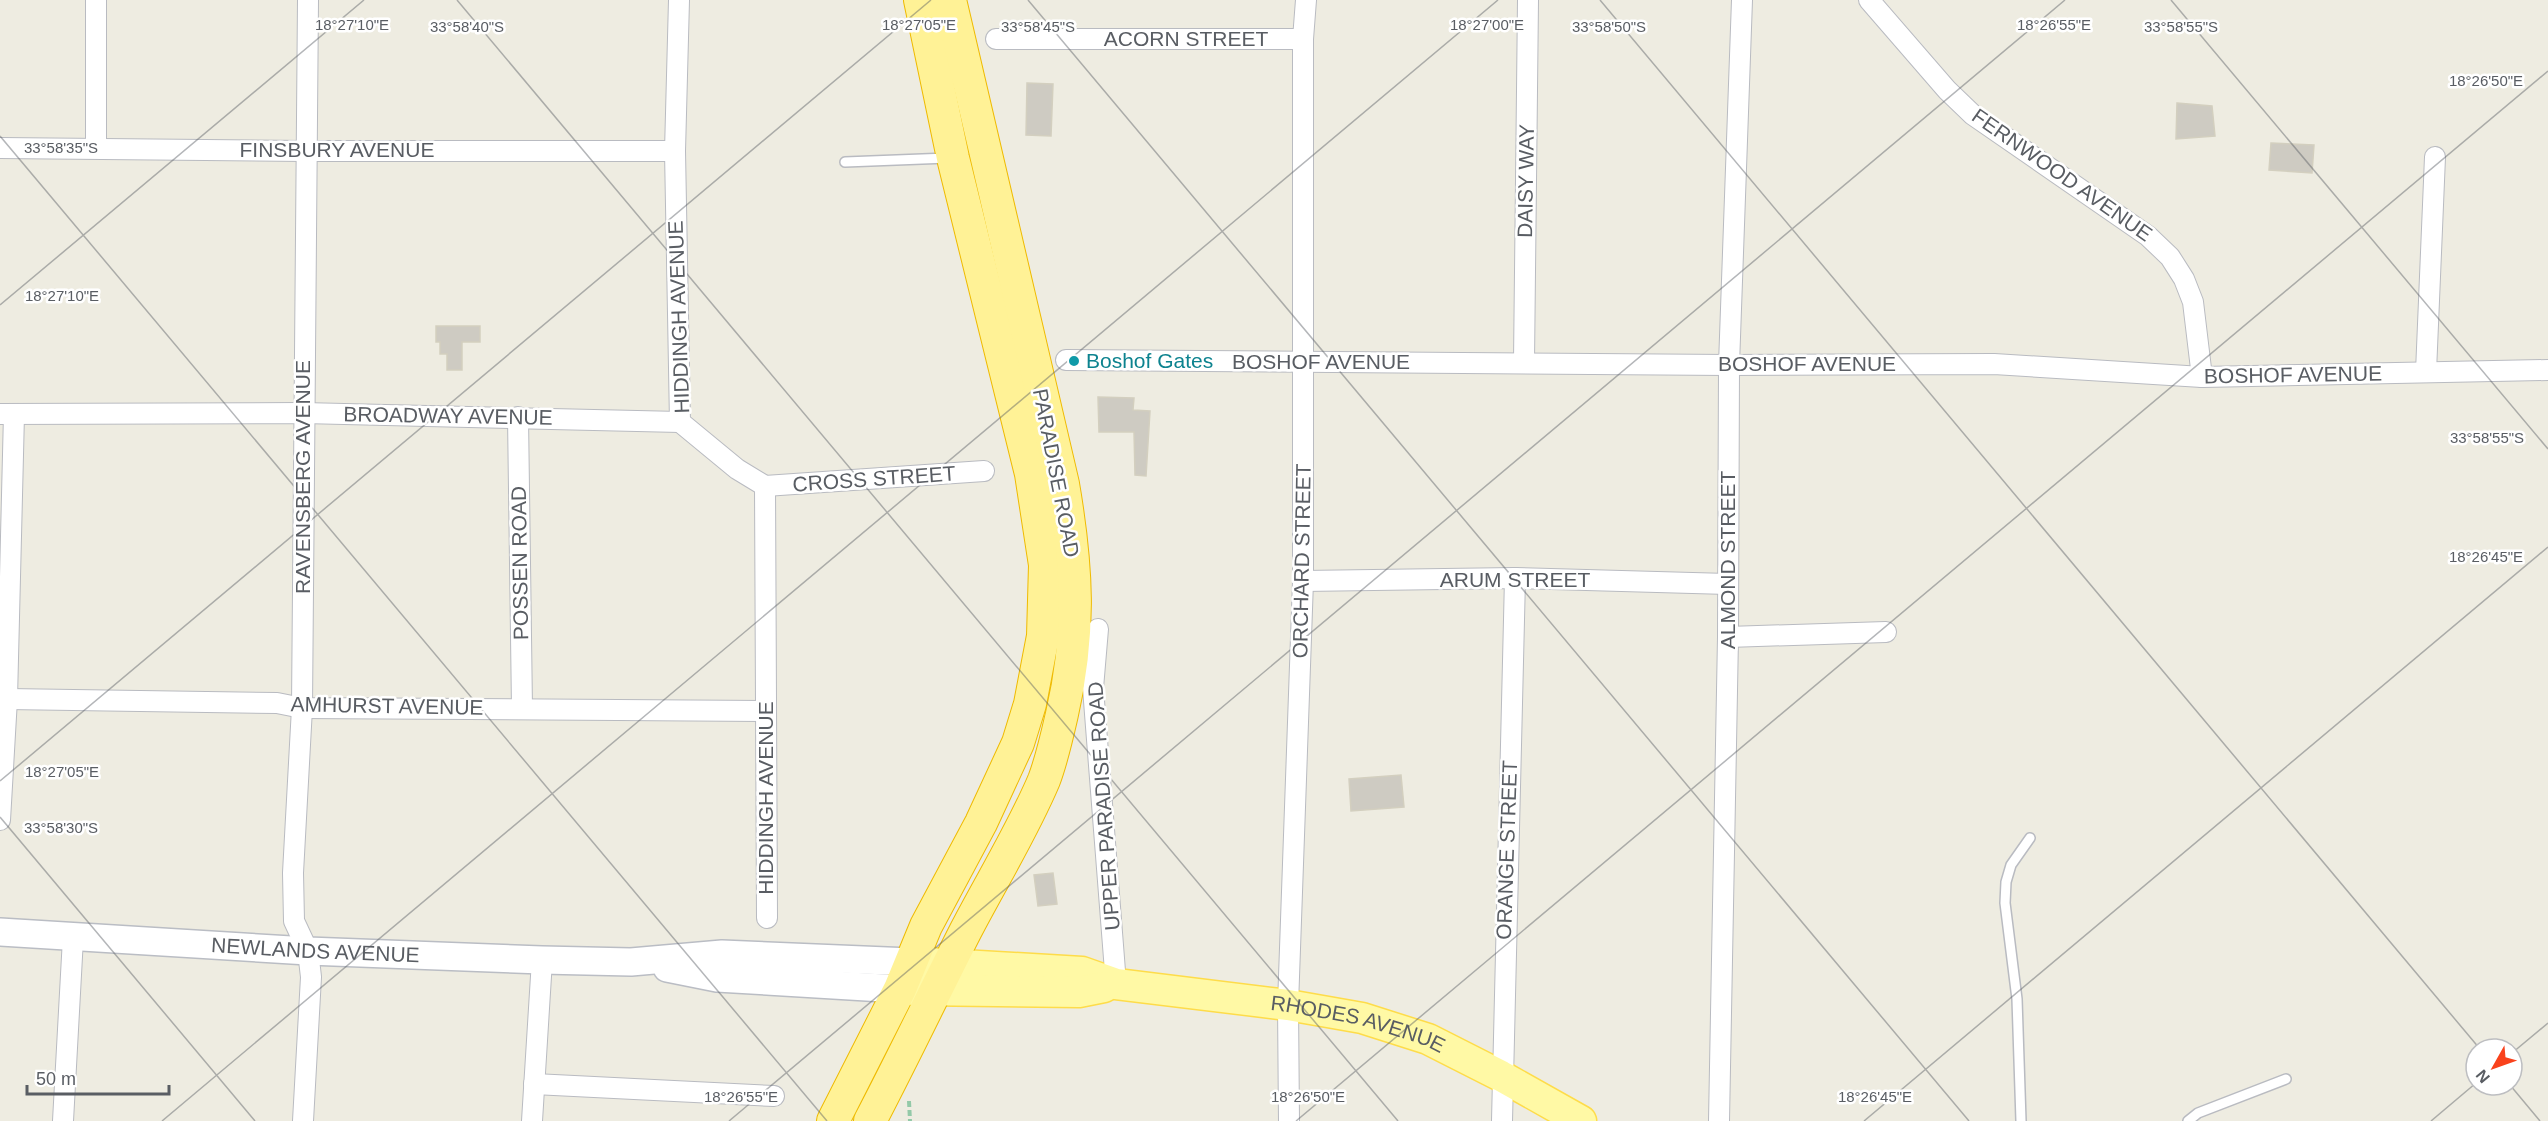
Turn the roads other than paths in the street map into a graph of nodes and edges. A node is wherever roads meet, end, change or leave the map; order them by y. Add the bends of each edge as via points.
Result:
1 (96, 0) edge
2 (308, 0) edge
3 (679, 0) edge
4 (920, 0) edge
5 (950, 0) edge
6 (1306, 0) edge
7 (1528, 0) edge
8 (1742, 0) edge
9 (1869, 0) edge
10 (996, 39) dead end
11 (1303, 39) junction
12 (0, 148) edge
13 (96, 148) junction
14 (306, 151) junction
15 (675, 151) junction
16 (2435, 157) dead end
17 (953, 158) junction
18 (845, 162) dead end
19 (1066, 360) dead end
20 (1524, 362) junction
21 (1304, 363) junction
22 (1729, 365) junction
23 (2548, 370) edge
24 (2426, 372) junction
25 (2202, 377) junction
26 (303, 412) junction
27 (7, 414) edge
28 (518, 417) junction
29 (680, 422) junction
30 (984, 471) dead end
31 (765, 486) junction
32 (1515, 578) junction
33 (1303, 581) junction
34 (1728, 584) junction
35 (1098, 629) dead end
36 (1886, 632) dead end
37 (1728, 637) junction
38 (7, 699) junction
39 (302, 708) junction
40 (522, 708) junction
41 (766, 711) junction
42 (0, 820) edge
43 (2030, 838) dead end
44 (767, 918) dead end
45 (0, 932) edge
46 (73, 938) junction
47 (308, 951) junction
48 (542, 960) junction
49 (905, 975) junction
50 (942, 978) junction
51 (1116, 984) junction
52 (1288, 1005) junction
53 (1502, 1076) junction
54 (2286, 1079) dead end
55 (534, 1084) junction
56 (774, 1096) dead end
57 (63, 1121) edge
58 (303, 1121) edge
59 (532, 1121) edge
60 (833, 1121) edge
61 (870, 1121) edge
62 (1289, 1121) edge
63 (1502, 1121) edge
64 (1581, 1121) edge
65 (1719, 1121) edge
66 (2021, 1121) edge
67 (2188, 1121) edge

1 - 13 street
2 - 14 street, RAVENSBERG AVENUE
3 - 15 street, HIDDINGH AVENUE
4 - 17 highway, PARADISE ROAD
5 - 50 highway, PARADISE ROAD via 1063,484 1073,540 1076,607 1066,698 1044,778
6 - 11 street, ORCHARD STREET
7 - 20 street, DAISY WAY
8 - 22 street, ALMOND STREET
9 - 25 street, FERNWOOD AVENUE via 1973,115 2160,245 2184,279 2193,302
10 - 11 street, ACORN STREET
11 - 21 street, ORCHARD STREET
12 - 13 street, FINSBURY AVENUE
13 - 14 street, FINSBURY AVENUE
14 - 15 street, FINSBURY AVENUE
14 - 26 street, RAVENSBERG AVENUE
15 - 29 street, HIDDINGH AVENUE
16 - 24 street
17 - 18 lane
17 - 49 highway, PARADISE ROAD via 1031,474 1045,565 1043,636 1018,743
19 - 21 street, BOSHOF AVENUE
20 - 21 street, BOSHOF AVENUE
20 - 22 street, BOSHOF AVENUE
21 - 33 street, ORCHARD STREET
22 - 25 street, BOSHOF AVENUE via 1994,364
22 - 34 street, ALMOND STREET
23 - 24 street, BOSHOF AVENUE
24 - 25 street, BOSHOF AVENUE
26 - 27 street, BROADWAY AVENUE
26 - 28 street, BROADWAY AVENUE
26 - 39 street, RAVENSBERG AVENUE
27 - 38 street
28 - 29 street, BROADWAY AVENUE
28 - 40 street, POSSEN ROAD
29 - 31 street, HIDDINGH AVENUE via 737,469
30 - 31 street, CROSS STREET
31 - 41 street, HIDDINGH AVENUE
32 - 33 street, ARUM STREET
32 - 34 street, ARUM STREET
32 - 53 street, ORANGE STREET
33 - 52 street, ORCHARD STREET
34 - 37 street, ALMOND STREET
35 - 51 street, UPPER PARADISE ROAD via 1094,688
36 - 37 street
37 - 65 street, ALMOND STREET
38 - 39 street, AMHURST AVENUE via 277,703
38 - 42 street
39 - 40 street, AMHURST AVENUE
39 - 47 street, RAVENSBERG AVENUE via 294,918
40 - 41 street, AMHURST AVENUE
41 - 44 street, HIDDINGH AVENUE
43 - 66 lane via 2011,865 2005,903 2017,999
45 - 46 main road, NEWLANDS AVENUE
46 - 47 main road, NEWLANDS AVENUE
46 - 57 street
47 - 48 main road, NEWLANDS AVENUE
47 - 58 street, RAVENSBERG AVENUE
48 - 49 main road, NEWLANDS AVENUE via 631,962 717,978
48 - 55 street
49 - 50 main road, RHODES AVENUE
49 - 60 highway, PARADISE ROAD
50 - 51 main road, RHODES AVENUE via 1082,972
50 - 61 highway, PARADISE ROAD
51 - 52 main road, RHODES AVENUE
52 - 53 main road, RHODES AVENUE via 1362,1018 1428,1039
52 - 62 street, ORCHARD STREET
53 - 63 street, ORANGE STREET
53 - 64 main road, RHODES AVENUE
54 - 67 lane via 2198,1113
55 - 56 street
55 - 59 street

